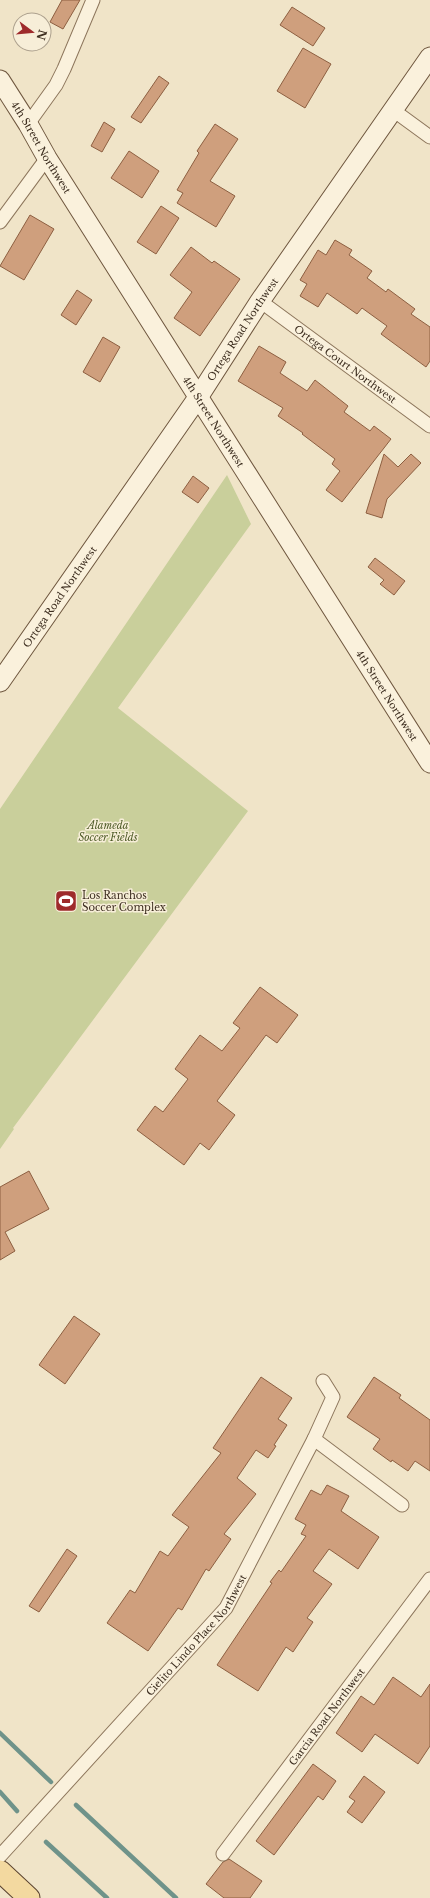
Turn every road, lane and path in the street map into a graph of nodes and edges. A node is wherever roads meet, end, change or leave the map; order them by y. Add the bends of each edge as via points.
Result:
1 (93, 0) edge
2 (430, 57) edge
3 (0, 80) edge
4 (393, 110) junction
5 (28, 124) junction
6 (430, 137) edge
7 (47, 158) junction
8 (0, 222) edge
9 (260, 301) junction
10 (199, 396) junction
11 (430, 426) edge
12 (0, 682) edge
13 (430, 763) edge
14 (323, 1381) dead end
15 (314, 1438) junction
16 (402, 1505) dead end
17 (430, 1579) edge
18 (223, 1854) dead end
19 (0, 1856) edge
20 (0, 1871) edge
21 (28, 1898) edge

1 - 5 street via 56,85
2 - 4 main road, Ortega Road Northwest
3 - 5 main road, 4th Street Northwest
4 - 6 street
4 - 9 main road, Ortega Road Northwest
5 - 7 main road, 4th Street Northwest
7 - 8 street
7 - 10 main road, 4th Street Northwest
9 - 10 main road, Ortega Road Northwest
9 - 11 street, Ortega Court Northwest
10 - 12 main road, Ortega Road Northwest
10 - 13 main road, 4th Street Northwest
14 - 15 street, Cielito Lindo Place Northwest via 333,1397
15 - 16 street
15 - 19 street, Cielito Lindo Place Northwest via 226,1608
17 - 18 street, Garcia Road Northwest
20 - 21 main road

